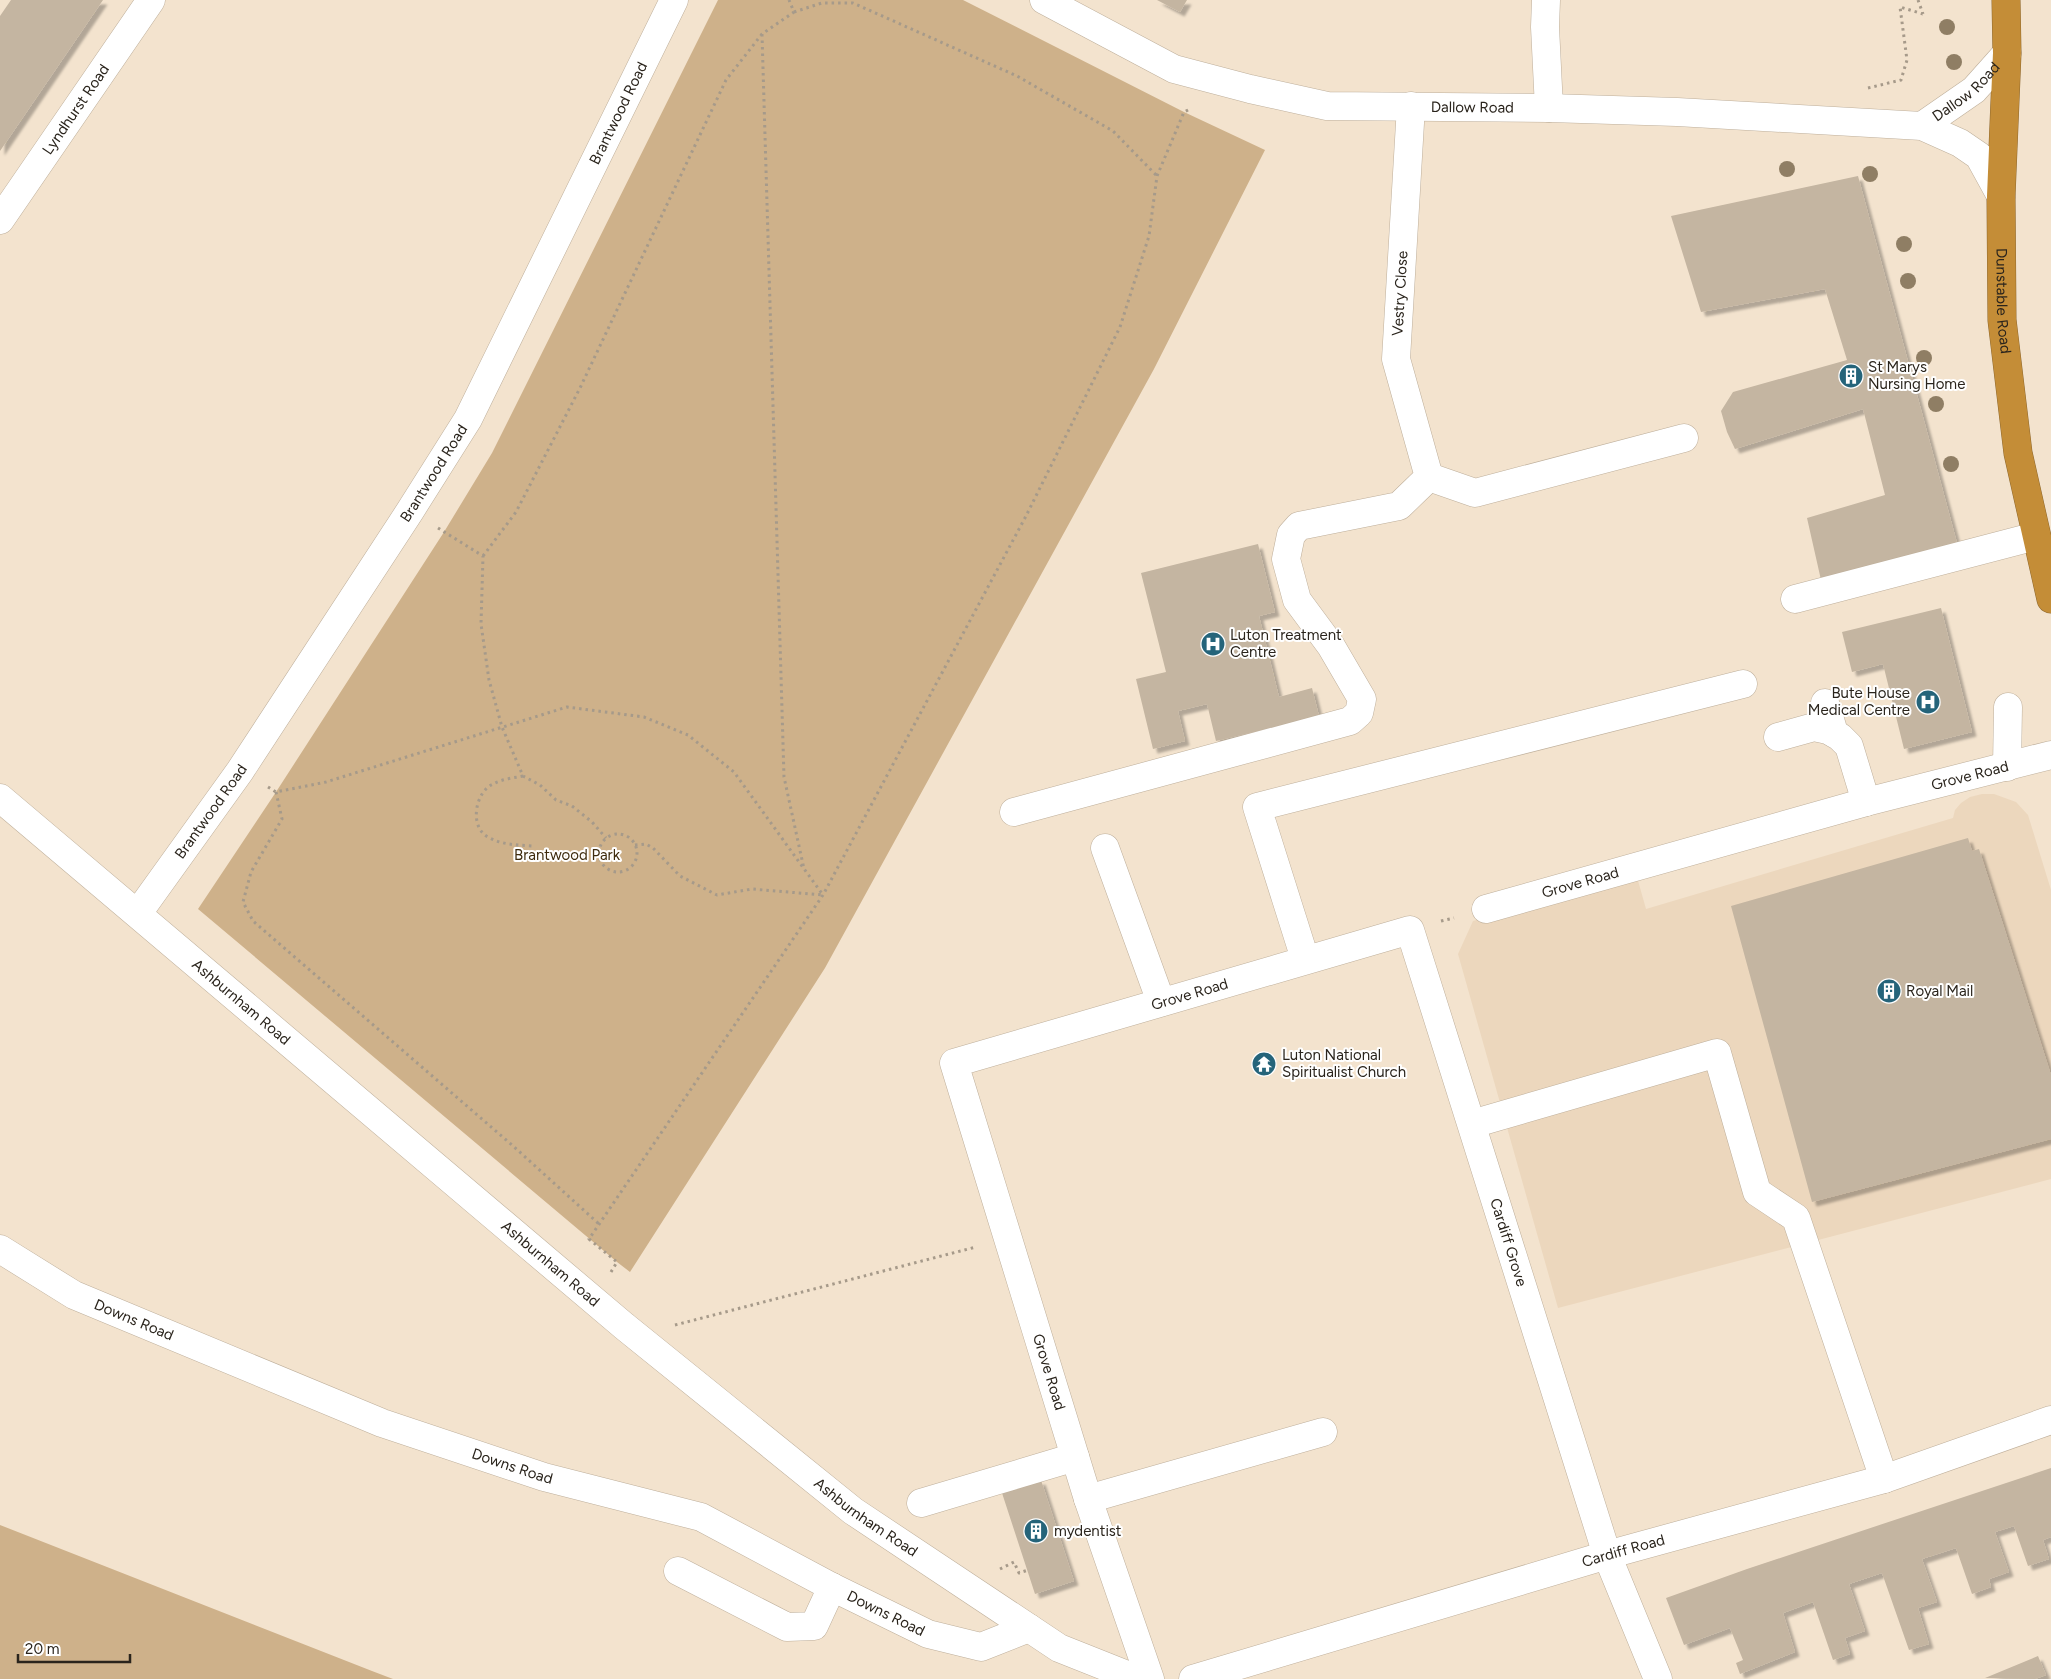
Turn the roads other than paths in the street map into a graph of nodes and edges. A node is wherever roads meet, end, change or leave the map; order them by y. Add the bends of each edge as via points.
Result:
1 (151, 0) edge
2 (674, 0) edge
3 (1044, 0) edge
4 (1546, 0) edge
5 (2006, 0) edge
6 (2007, 53) junction
7 (1411, 106) junction
8 (1549, 108) junction
9 (1922, 126) junction
10 (2001, 196) junction
11 (0, 220) edge
12 (1684, 438) dead end
13 (1429, 477) junction
14 (2036, 536) junction
15 (1795, 599) dead end
16 (2051, 599) edge
17 (1743, 684) dead end
18 (1825, 704) dead end
19 (2008, 707) dead end
20 (1834, 733) junction
21 (1778, 737) dead end
22 (2049, 763) edge
23 (2006, 767) junction
24 (0, 798) edge
25 (1866, 802) junction
26 (1014, 812) dead end
27 (1106, 848) dead end
28 (1486, 909) road end
29 (138, 913) junction
30 (1410, 930) joint
31 (1305, 959) junction
32 (1160, 1002) junction
33 (1472, 1124) junction
34 (0, 1249) edge
35 (2051, 1420) edge
36 (1323, 1432) dead end
37 (1075, 1457) junction
38 (1884, 1480) junction
39 (1088, 1499) junction
40 (921, 1503) dead end
41 (1607, 1555) junction
42 (678, 1571) dead end
43 (832, 1587) junction
44 (1029, 1628) junction
45 (1137, 1679) edge
46 (1150, 1679) edge
47 (1193, 1679) edge
48 (1658, 1679) edge

1 - 11 street, Lyndhurst Road
2 - 29 street, Brantwood Road via 468,419 240,771
3 - 7 street, Dallow Road via 1174,69 1327,106
4 - 8 street
5 - 6 highway, Dunstable Road
6 - 9 street, Dallow Road via 1974,90
6 - 10 highway, Dunstable Road
7 - 8 street, Dallow Road
7 - 13 street, Vestry Close via 1396,359
8 - 9 street, Dallow Road
9 - 10 street, Dallow Road via 1980,156
10 - 14 highway, Dunstable Road via 2002,320 2018,453
12 - 13 street via 1476,493
13 - 26 street via 1399,506 1299,526 1291,535 1286,559 1297,600 1331,646 1362,698 1360,713 1350,721
14 - 15 street
14 - 16 highway, Dunstable Road
17 - 31 street via 1258,807
18 - 20 street
19 - 23 street
20 - 21 street via 1814,727
20 - 25 street via 1848,746
22 - 23 street, Grove Road
23 - 25 street, Grove Road
24 - 29 street, Ashburnham Road
25 - 28 street, Grove Road
27 - 32 street
29 - 44 street, Ashburnham Road via 636,1335 853,1511
30 - 31 street, Grove Road
30 - 33 street, Cardiff Grove
31 - 32 street, Grove Road
32 - 37 street, Grove Road via 954,1063
33 - 38 street via 1717,1053 1757,1192 1796,1218
33 - 41 street, Cardiff Grove
34 - 43 street, Downs Road via 74,1295 382,1424 544,1477 701,1516
35 - 38 street, Cardiff Road
36 - 39 street
37 - 39 street, Grove Road
37 - 40 street
38 - 41 street, Cardiff Road
39 - 46 street, Grove Road
41 - 47 street, Cardiff Road
41 - 48 street, Cardiff Grove
42 - 43 street via 787,1627 814,1626
43 - 44 street, Downs Road via 928,1634 981,1647
44 - 45 street, Ashburnham Road via 1059,1648

